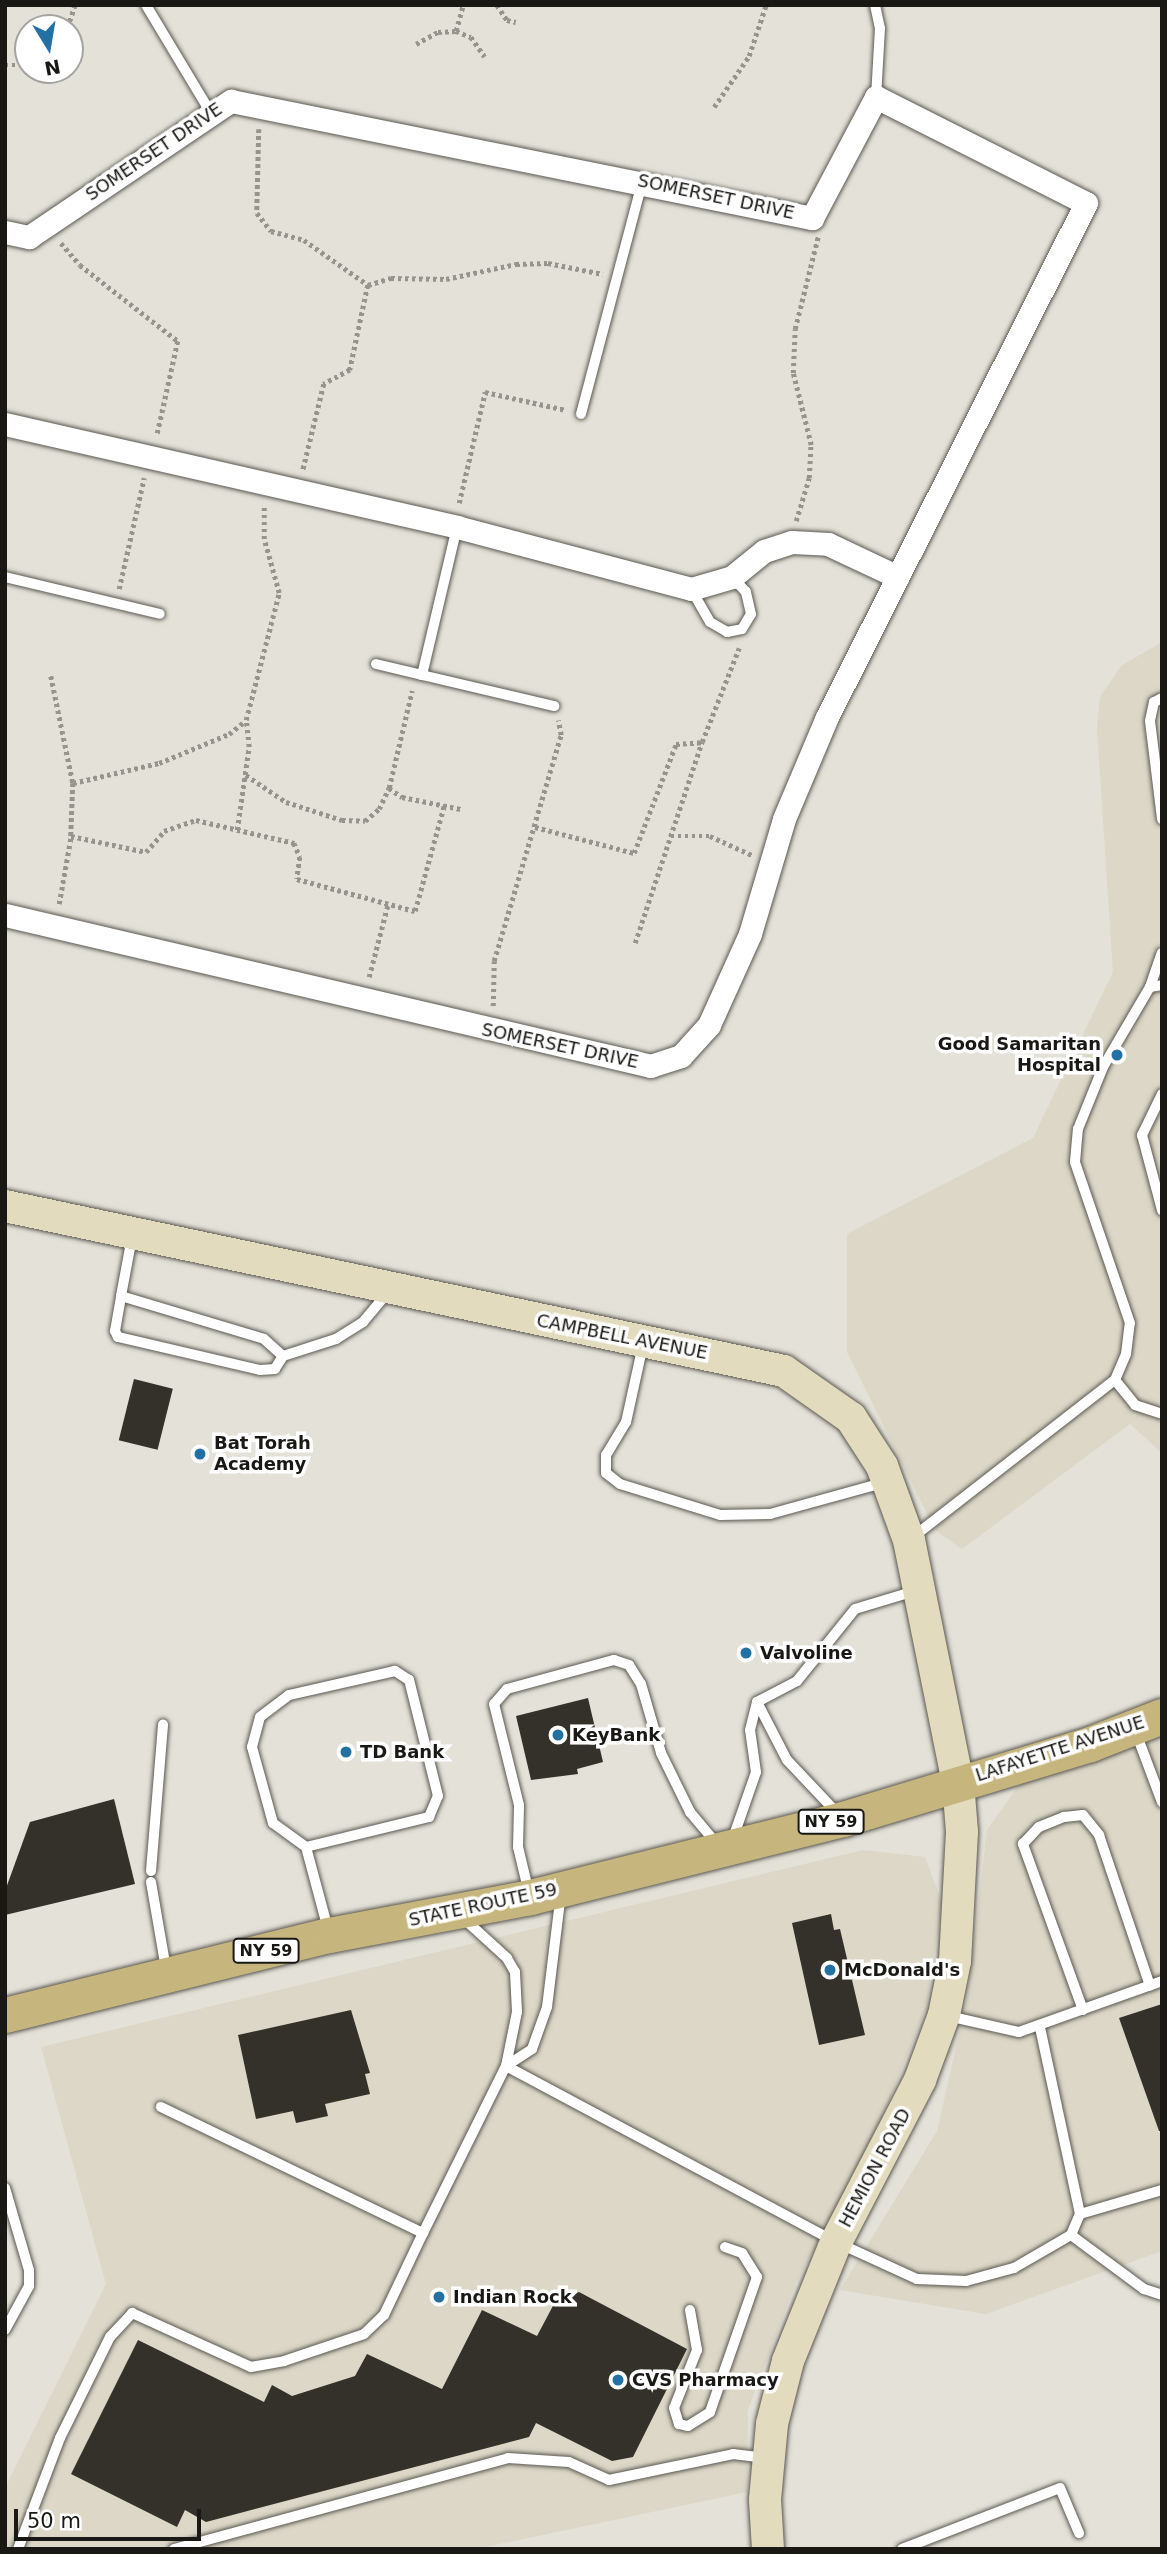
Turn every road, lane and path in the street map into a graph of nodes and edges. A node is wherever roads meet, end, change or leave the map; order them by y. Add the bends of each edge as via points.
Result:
1 (146, 5) edge
2 (463, 5) edge
3 (497, 5) edge
4 (766, 5) edge
5 (875, 5) edge
6 (516, 22) dead end
7 (456, 32) junction
8 (416, 44) dead end
9 (485, 57) dead end
10 (876, 97) junction
11 (265, 103) junction
12 (714, 107) dead end
13 (211, 113) junction
14 (642, 182) junction
15 (813, 218) junction
16 (46, 225) junction
17 (5, 232) edge
18 (617, 278) junction
19 (368, 285) junction
20 (581, 414) joint
21 (5, 424) edge
22 (152, 458) junction
23 (268, 484) junction
24 (298, 491) junction
25 (457, 527) junction
26 (792, 542) junction
27 (5, 577) edge
28 (733, 577) junction
29 (898, 577) junction
30 (691, 589) junction
31 (116, 603) junction
32 (160, 614) dead end
33 (742, 629) junction
34 (376, 664) dead end
35 (422, 675) junction
36 (51, 676) dead end
37 (1162, 698) edge
38 (554, 706) joint
39 (246, 720) junction
40 (702, 742) junction
41 (246, 775) junction
42 (74, 783) junction
43 (389, 788) junction
44 (444, 806) junction
45 (461, 809) dead end
46 (1162, 820) edge
47 (535, 827) junction
48 (237, 830) junction
49 (71, 836) junction
50 (670, 836) junction
51 (769, 868) junction
52 (388, 904) junction
53 (5, 915) edge
54 (54, 926) junction
55 (635, 943) dead end
56 (1162, 953) edge
57 (1156, 986) edge
58 (363, 1002) junction
59 (489, 1031) junction
60 (1162, 1094) edge
61 (5, 1206) edge
62 (1162, 1210) edge
63 (133, 1234) junction
64 (390, 1289) junction
65 (121, 1296) junction
66 (644, 1343) junction
67 (283, 1356) junction
68 (1115, 1380) junction
69 (1162, 1414) edge
70 (888, 1481) junction
71 (909, 1540) junction
72 (919, 1590) junction
73 (757, 1702) junction
74 (1148, 1721) edge
75 (163, 1724) dead end
76 (958, 1782) junction
77 (1158, 1784) edge
78 (1162, 1802) edge
79 (843, 1819) junction
80 (306, 1847) junction
81 (725, 1847) junction
82 (546, 1892) junction
83 (457, 1913) junction
84 (330, 1935) junction
85 (168, 1975) junction
86 (1162, 1982) edge
87 (1150, 1986) junction
88 (1083, 2010) junction
89 (5, 2015) edge
90 (944, 2015) junction
91 (1040, 2027) junction
92 (506, 2066) junction
93 (161, 2107) dead end
94 (5, 2188) edge
95 (1162, 2190) edge
96 (1080, 2214) junction
97 (423, 2233) junction
98 (1071, 2235) junction
99 (836, 2242) junction
100 (726, 2247) dead end
101 (1162, 2295) edge
102 (690, 2310) dead end
103 (5, 2330) edge
104 (769, 2459) junction
105 (1079, 2533) dead end
106 (18, 2549) edge
107 (174, 2549) edge
108 (768, 2549) edge
109 (902, 2549) edge

1 - 13 lane
2 - 7 path
3 - 6 path via 507,20
4 - 12 path via 749,56
5 - 10 lane via 880,28
7 - 8 path via 439,32
7 - 9 path via 471,37
10 - 15 street, SOMERSET DRIVE
10 - 29 street, SOMERSET DRIVE via 1086,203
11 - 13 street, SOMERSET DRIVE via 231,101
11 - 14 street, SOMERSET DRIVE
11 - 19 path via 256,144 257,213 271,231 304,240
13 - 16 street, SOMERSET DRIVE
14 - 15 street, SOMERSET DRIVE
14 - 18 lane
15 - 26 path via 820,245 795,329 793,373 811,445 809,478
16 - 17 street, SOMERSET DRIVE via 29,237
16 - 22 path via 80,265 178,341
18 - 19 path via 548,263
18 - 20 lane
19 - 24 path via 350,369 324,384
20 - 25 path via 485,392
21 - 22 street
22 - 23 street
22 - 31 path
23 - 24 street
23 - 39 path via 264,538 279,593
24 - 25 street
25 - 30 street
25 - 35 lane
26 - 28 street via 764,551
26 - 29 street via 828,544
27 - 31 lane
28 - 30 street
28 - 33 lane via 746,592 751,614
29 - 51 street, SOMERSET DRIVE via 827,717 783,819
30 - 33 lane via 710,622 727,632
31 - 32 lane
33 - 40 path via 723,698
34 - 35 lane
35 - 38 lane
35 - 43 path via 411,692
36 - 42 path
37 - 46 lane via 1154,702 1150,721
38 - 47 path via 561,735
39 - 41 path
39 - 42 path via 229,734 159,763
40 - 47 path via 676,744 634,853
40 - 50 path
41 - 43 path via 286,802 342,820 365,821 379,809
41 - 48 path
42 - 49 path
43 - 44 path via 402,797
44 - 45 path
44 - 52 path via 415,911
47 - 59 path via 494,961
48 - 49 path via 182,821 150,841 146,852
48 - 52 path via 294,842 300,857 298,879
49 - 54 path
50 - 51 path via 720,839
50 - 55 path
51 - 59 street, SOMERSET DRIVE via 750,934 709,1025 681,1056 651,1066
52 - 58 path
53 - 54 street, SOMERSET DRIVE
54 - 58 street, SOMERSET DRIVE
56 - 57 lane
57 - 68 lane via 1103,1068 1078,1129 1075,1162 1130,1323 1126,1354
58 - 59 street, SOMERSET DRIVE
60 - 62 lane via 1142,1135
61 - 63 street, CAMPBELL AVENUE
63 - 64 street, CAMPBELL AVENUE
63 - 65 lane
64 - 66 street, CAMPBELL AVENUE
64 - 67 lane via 363,1322
65 - 67 lane via 264,1339
65 - 67 lane via 116,1331 125,1340 260,1370 275,1369
66 - 70 street, CAMPBELL AVENUE via 784,1371 851,1418
66 - 70 lane via 626,1422 607,1455 606,1473 620,1484 720,1515 770,1514
68 - 69 lane via 1135,1405
68 - 71 lane
70 - 71 street, CAMPBELL AVENUE
71 - 72 street, CAMPBELL AVENUE
72 - 73 lane via 855,1609 797,1681
72 - 76 street, CAMPBELL AVENUE
73 - 79 lane via 787,1760
73 - 81 lane via 750,1730 757,1772
74 - 76 main road, LAFAYETTE AVENUE / NY 59
74 - 77 lane
75 - 85 lane via 151,1876
76 - 79 main road, STATE ROUTE 59 / NY 59
76 - 90 street, HEMION ROAD via 960,1902
77 - 78 lane
79 - 81 main road, STATE ROUTE 59 / NY 59
80 - 80 lane via 273,1823 252,1747 260,1717 289,1695 395,1671 409,1680 438,1796 429,1817
80 - 84 lane
81 - 82 main road, STATE ROUTE 59 / NY 59
81 - 82 lane via 690,1812 662,1753 642,1684 629,1665 614,1660 507,1689 494,1704 519,1805 518,1847
82 - 83 main road, STATE ROUTE 59 / NY 59
82 - 92 lane via 547,2007 532,2049
83 - 84 main road, STATE ROUTE 59 / NY 59
83 - 92 lane via 497,1946 515,1972 517,2012
84 - 85 main road, STATE ROUTE 59 / NY 59
85 - 89 main road, STATE ROUTE 59 / NY 59
86 - 87 lane
87 - 88 lane
87 - 88 lane via 1100,1835 1083,1815 1064,1817 1039,1827 1023,1844
88 - 91 lane
90 - 91 lane via 1019,2032
90 - 99 street, HEMION ROAD via 920,2080
91 - 96 lane
92 - 97 lane
92 - 99 lane
93 - 97 lane
94 - 103 lane via 29,2278
95 - 96 lane
96 - 98 lane
97 - 106 lane via 384,2315 364,2334 284,2361 251,2367 132,2312 110,2337 60,2438
98 - 99 lane via 1014,2268 966,2281 916,2279
98 - 101 lane via 1144,2289
99 - 104 street, HEMION ROAD via 788,2361
100 - 102 lane via 742,2253 757,2277 710,2412 688,2426 679,2424 674,2408 697,2350
104 - 107 lane via 733,2454 609,2480 569,2462 508,2458
104 - 108 street, HEMION ROAD
105 - 109 lane via 1060,2488

